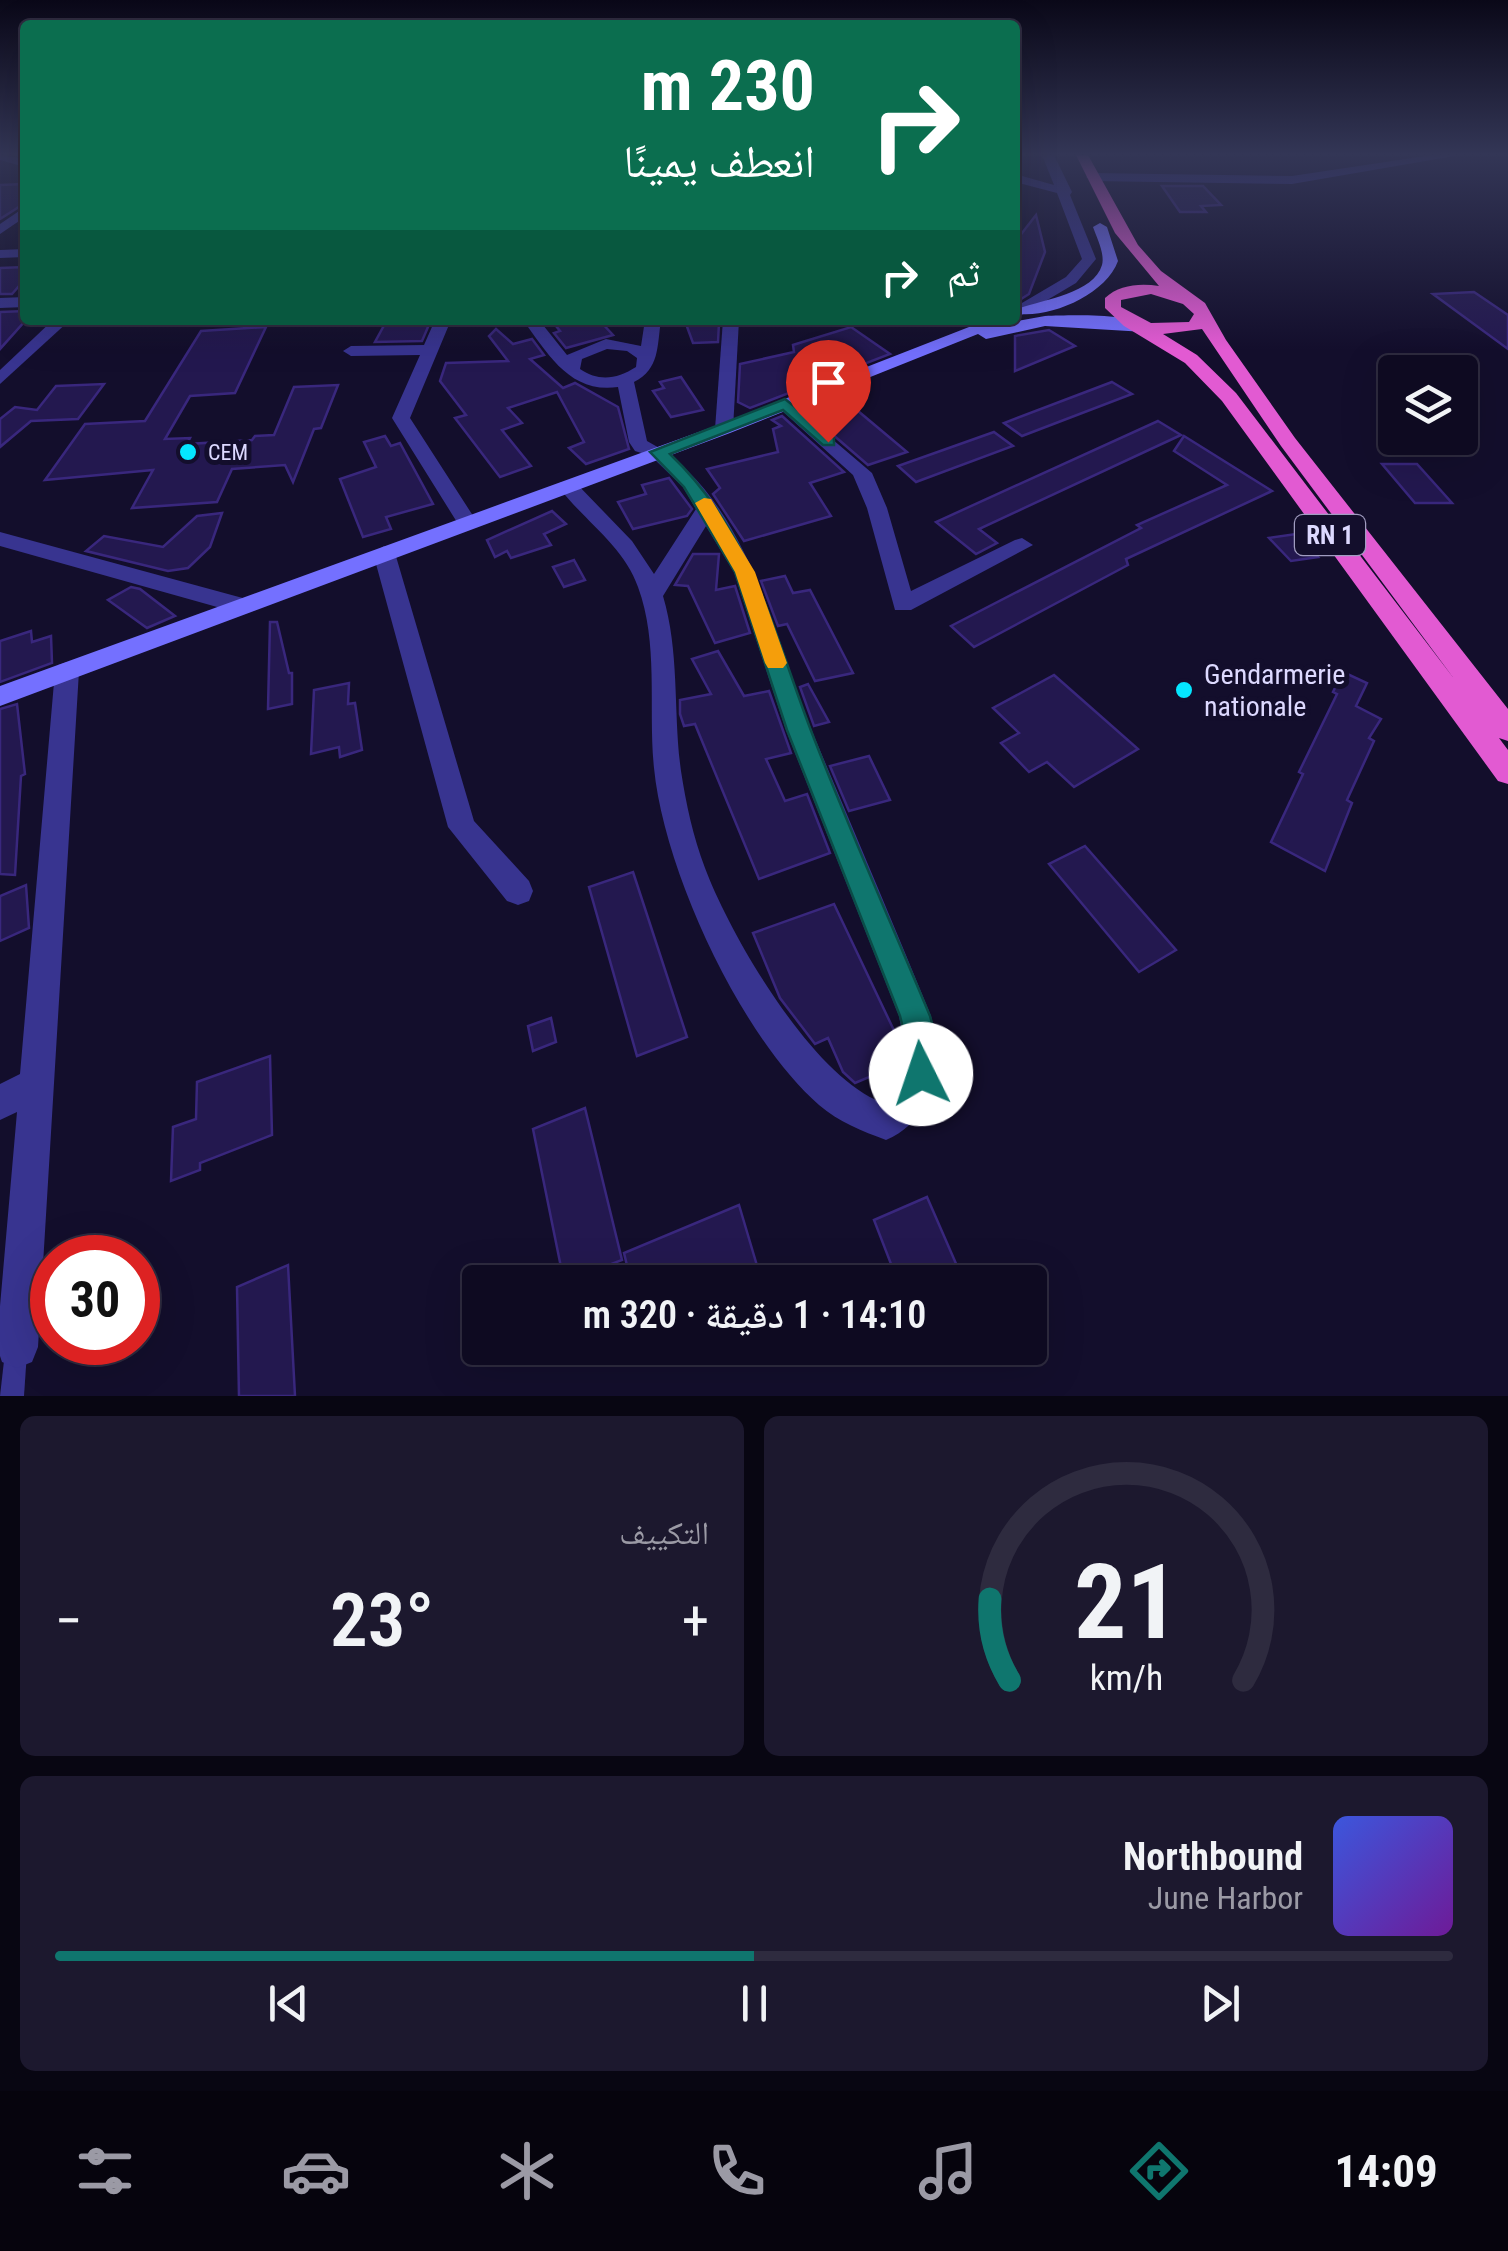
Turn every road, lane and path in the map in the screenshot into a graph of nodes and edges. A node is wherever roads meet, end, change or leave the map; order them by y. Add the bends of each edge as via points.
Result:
1 (1076, 220) edge
2 (1097, 220) edge
3 (1119, 220) edge
4 (1100, 227) junction
5 (1119, 294) junction
6 (1196, 307) junction
7 (1020, 311) edge
8 (1020, 312) edge
9 (1020, 313) edge
10 (1020, 323) edge
11 (36, 325) edge
12 (57, 325) edge
13 (63, 325) edge
14 (441, 325) edge
15 (535, 325) edge
16 (652, 325) edge
17 (732, 325) edge
18 (988, 325) edge
19 (1011, 325) edge
20 (1138, 325) junction
21 (429, 350) junction
22 (28, 351) junction
23 (351, 351) dead end
24 (0, 353) edge
25 (647, 362) junction
26 (572, 371) junction
27 (0, 378) edge
28 (626, 380) junction
29 (791, 401) junction
30 (724, 428) junction
31 (658, 452) junction
32 (568, 486) junction
33 (707, 508) junction
34 (467, 522) junction
35 (0, 540) edge
36 (1022, 545) dead end
37 (384, 553) junction
38 (652, 596) junction
39 (242, 606) junction
40 (68, 671) junction
41 (0, 696) edge
42 (1508, 730) edge
43 (1508, 772) edge
44 (518, 891) dead end
45 (35, 1085) junction
46 (0, 1102) edge
47 (16, 1347) joint
48 (12, 1396) edge

1 - 7 street via 1089,259 1071,280
2 - 4 highway
3 - 6 highway, RN 1 via 1156,275
4 - 5 highway via 1124,262 1127,276
4 - 8 main road via 1111,261 1104,276 1082,291
5 - 6 highway via 1145,289
5 - 9 main road
5 - 20 highway via 1113,308
6 - 20 highway via 1196,326
6 - 42 highway, RN 1 via 1288,442
10 - 20 main road
11 - 22 street via 26,334
12 - 22 street
13 - 22 street
14 - 21 street
15 - 26 street
16 - 25 street
17 - 30 street
18 - 29 main road
19 - 29 main road
20 - 43 highway, RN 1 via 1191,359 1229,397
21 - 23 street
21 - 34 street via 401,418
22 - 24 street
22 - 27 street
25 - 26 street via 630,346 606,344 574,356
25 - 28 street
26 - 28 street via 587,381
28 - 31 street via 638,442
29 - 30 main road
29 - 36 street via 862,473 903,604
30 - 31 main road
31 - 32 main road
31 - 33 street
32 - 34 main road
32 - 38 street via 636,562
33 - 38 street
33 - 38 street via 745,572 798,730 915,1016 924,1048 921,1074 904,1106 886,1122 863,1116 807,1073 714,930 667,772
34 - 37 main road
35 - 39 street
37 - 39 main road
37 - 44 street via 462,827
39 - 40 main road
40 - 41 main road
40 - 45 street
45 - 46 street
45 - 47 street
47 - 48 lane

